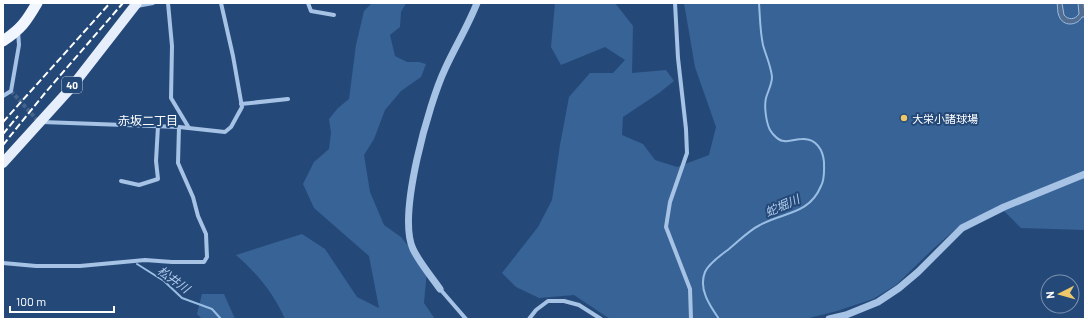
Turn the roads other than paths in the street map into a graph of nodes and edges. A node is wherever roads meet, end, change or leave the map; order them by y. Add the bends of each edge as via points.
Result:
1 (37, 3) edge
2 (152, 3) edge
3 (168, 3) edge
4 (221, 3) edge
5 (308, 3) edge
6 (477, 3) edge
7 (675, 3) edge
8 (135, 5) edge
9 (334, 15) dead end
10 (18, 31) junction
11 (3, 42) edge
12 (3, 96) edge
13 (288, 99) dead end
14 (241, 104) junction
15 (39, 121) junction
16 (158, 126) junction
17 (179, 127) junction
18 (189, 128) junction
19 (3, 163) edge
20 (1085, 174) edge
21 (121, 181) dead end
22 (3, 263) edge
23 (440, 289) joint
24 (466, 319) edge
25 (529, 319) edge
26 (601, 319) edge
27 (691, 319) edge
28 (829, 319) edge

1 - 10 highway
2 - 8 street
3 - 18 street via 172,46 171,98
4 - 14 street
5 - 9 street via 311,11
6 - 23 street via 444,70 432,103 410,192 408,232 412,248
7 - 27 street via 687,153 670,202 666,227 690,289
8 - 15 main road, 40 via 70,89
10 - 11 highway
10 - 12 street via 19,45 11,91
13 - 14 street
14 - 18 street via 242,107 231,127 225,132
15 - 16 street
15 - 19 main road, 40
16 - 17 street
16 - 21 street via 158,179 139,185
17 - 18 street
17 - 22 street via 178,163 206,234 207,257 204,262 145,260 91,266
20 - 28 street via 1004,207 962,228 899,288 878,302
23 - 24 street
25 - 26 street via 548,301 564,301 579,305

